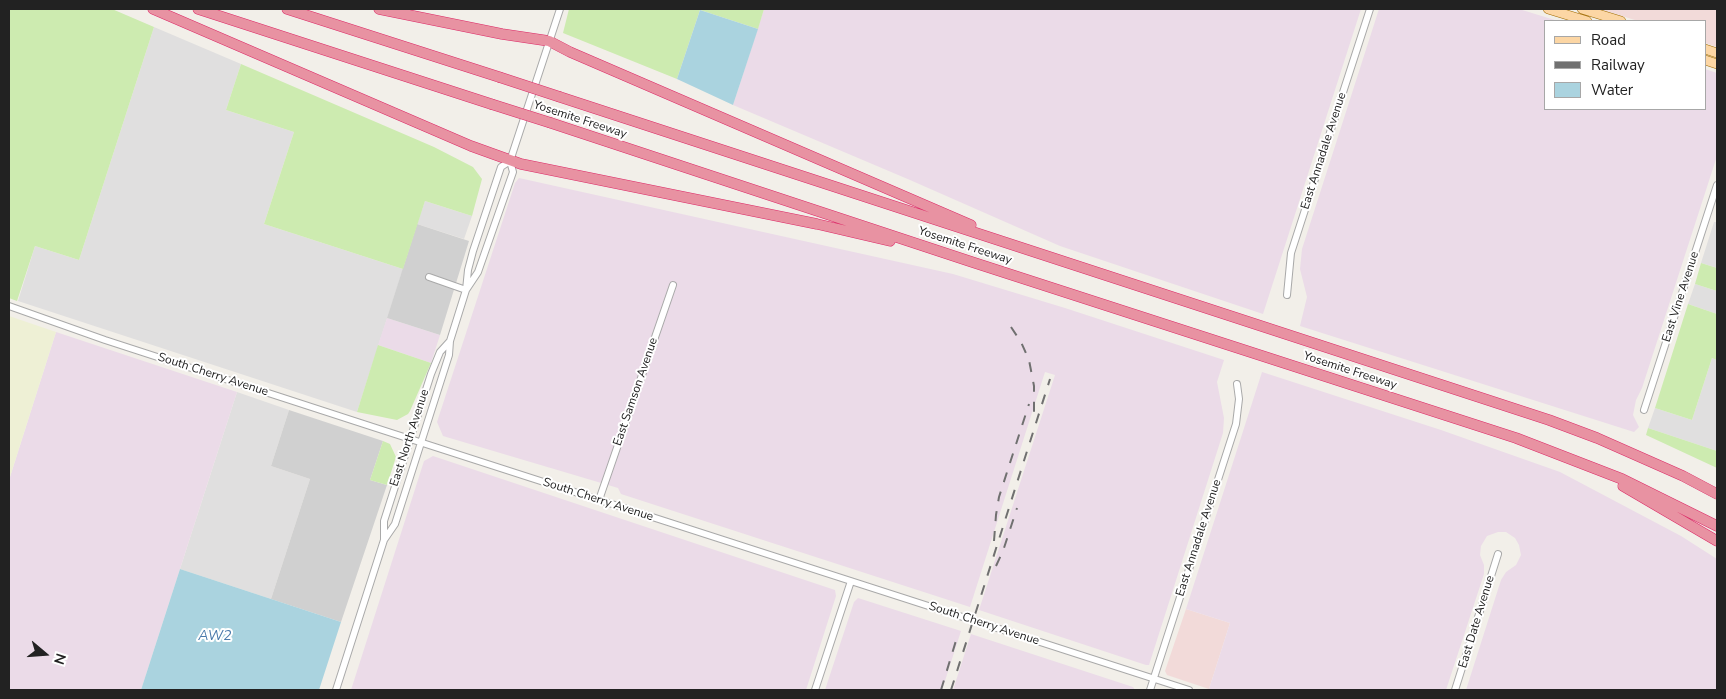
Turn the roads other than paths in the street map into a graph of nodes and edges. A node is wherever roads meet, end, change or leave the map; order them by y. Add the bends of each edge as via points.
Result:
1 (153, 9) edge
2 (198, 9) edge
3 (286, 9) edge
4 (379, 9) edge
5 (560, 9) edge
6 (1370, 9) edge
7 (1548, 9) edge
8 (1582, 9) edge
9 (1584, 20) edge
10 (1618, 20) edge
11 (549, 41) junction
12 (510, 161) junction
13 (1717, 185) edge
14 (1016, 245) junction
15 (972, 262) junction
16 (429, 277) dead end
17 (673, 285) dead end
18 (466, 290) junction
19 (1288, 295) dead end
20 (9, 306) edge
21 (450, 341) junction
22 (1237, 384) dead end
23 (1644, 410) dead end
24 (410, 439) junction
25 (421, 442) junction
26 (1585, 464) junction
27 (1683, 476) junction
28 (1717, 489) edge
29 (1717, 494) edge
30 (599, 500) junction
31 (1717, 526) edge
32 (384, 540) junction
33 (1717, 541) edge
34 (1498, 554) dead end
35 (851, 581) junction
36 (1154, 679) junction
37 (336, 690) edge
38 (815, 690) edge
39 (1150, 690) edge
40 (1189, 690) edge
41 (1455, 690) edge

1 - 12 highway
2 - 15 highway, Yosemite Freeway, bridge
3 - 14 highway, Yosemite Freeway, bridge
4 - 11 highway
5 - 11 street, East North Avenue
6 - 19 street, East Annadale Avenue via 1291,253
7 - 9 main road
8 - 10 main road
11 - 12 street, East North Avenue
11 - 14 highway
12 - 15 highway via 818,224
12 - 18 street, East North Avenue via 501,168 468,270
12 - 18 street, East North Avenue via 513,172 494,228 478,272
13 - 23 street, East Vine Avenue
14 - 27 highway, Yosemite Freeway via 1549,420
15 - 26 highway, Yosemite Freeway via 1507,435
16 - 18 street
17 - 30 street, East Samson Avenue
18 - 21 street, East North Avenue
20 - 24 street, South Cherry Avenue
21 - 24 street, East North Avenue via 440,352
21 - 25 street, East North Avenue via 449,355
22 - 36 street, East Annadale Avenue via 1236,424
24 - 25 street, South Cherry Avenue
24 - 32 street, East North Avenue via 384,521
25 - 30 street, South Cherry Avenue
25 - 32 street, East North Avenue via 395,524
26 - 31 highway, Yosemite Freeway
26 - 33 highway
27 - 28 highway
27 - 29 highway, Yosemite Freeway
30 - 35 street, South Cherry Avenue
32 - 37 street, East North Avenue
34 - 41 street, East Date Avenue
35 - 36 street, South Cherry Avenue
35 - 38 street
36 - 39 street, East Annadale Avenue
36 - 40 street, South Cherry Avenue

